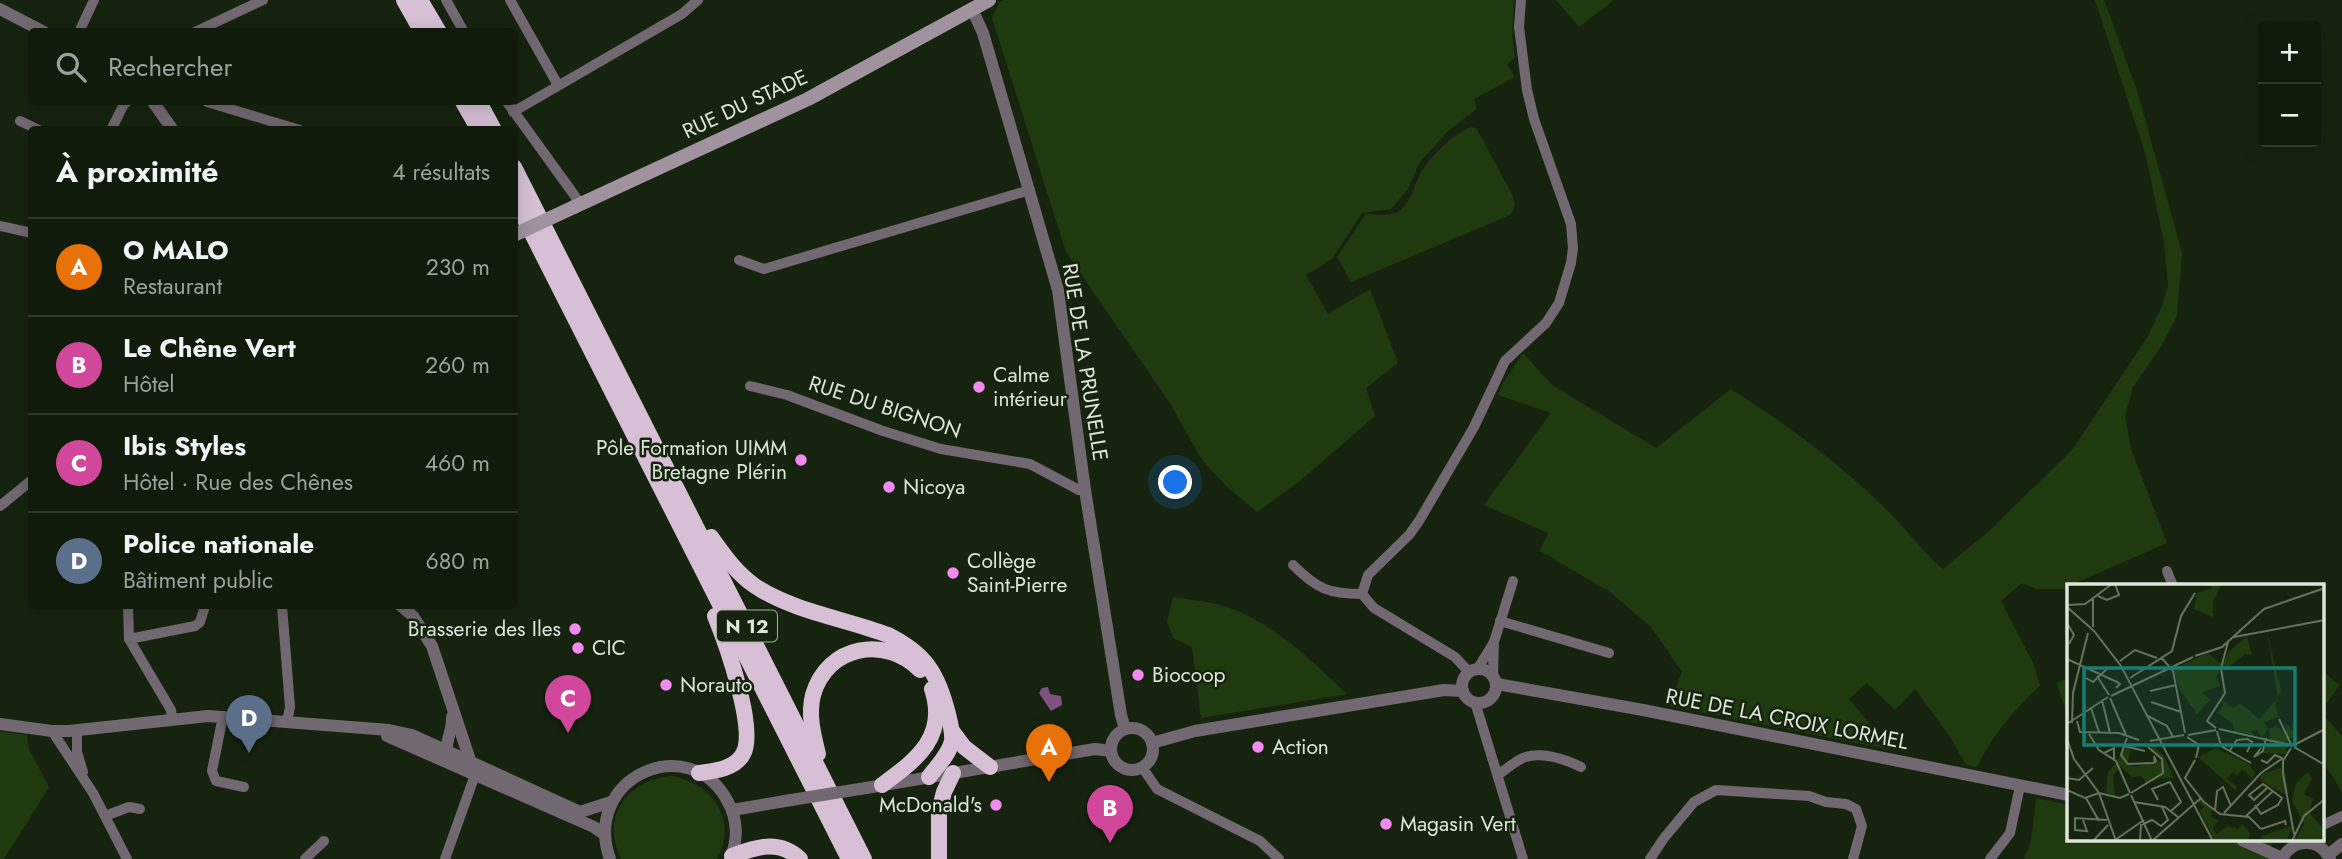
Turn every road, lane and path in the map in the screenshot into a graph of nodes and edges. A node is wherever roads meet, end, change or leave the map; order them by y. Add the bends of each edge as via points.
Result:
1 (94, 0) edge
2 (263, 0) edge
3 (404, 0) edge
4 (420, 0) edge
5 (446, 0) edge
6 (510, 0) edge
7 (698, 0) edge
8 (989, 0) edge
9 (1521, 0) edge
10 (969, 5) edge
11 (0, 9) edge
12 (36, 28) edge
13 (81, 28) edge
14 (204, 28) edge
15 (420, 28) edge
16 (437, 28) edge
17 (462, 28) edge
18 (558, 85) junction
19 (124, 105) edge
20 (155, 105) edge
21 (217, 105) edge
22 (465, 105) edge
23 (481, 105) edge
24 (509, 105) edge
25 (513, 111) junction
26 (20, 121) dead end
27 (31, 126) edge
28 (113, 126) edge
29 (170, 126) edge
30 (287, 126) edge
31 (477, 126) edge
32 (492, 126) edge
33 (518, 175) edge
34 (1030, 190) junction
35 (577, 205) junction
36 (518, 206) edge
37 (0, 226) edge
38 (28, 232) edge
39 (518, 233) edge
40 (739, 260) dead end
41 (750, 386) dead end
42 (673, 480) junction
43 (28, 483) edge
44 (1085, 490) junction
45 (0, 506) edge
46 (1293, 565) dead end
47 (2167, 571) dead end
48 (706, 579) junction
49 (1513, 582) dead end
50 (2172, 584) edge
51 (1362, 594) junction
52 (128, 609) edge
53 (204, 609) edge
54 (282, 609) edge
55 (405, 609) edge
56 (1500, 621) junction
57 (129, 639) junction
58 (1494, 642) junction
59 (1609, 653) dead end
60 (1473, 670) junction
61 (1495, 679) junction
62 (1463, 691) junction
63 (1475, 702) junction
64 (451, 706) junction
65 (223, 716) junction
66 (172, 719) junction
67 (286, 722) junction
68 (0, 724) edge
69 (360, 728) junction
70 (1125, 729) junction
71 (77, 730) junction
72 (52, 731) junction
73 (952, 731) junction
74 (1152, 743) junction
75 (1111, 751) junction
76 (447, 756) junction
77 (471, 761) junction
78 (990, 767) junction
79 (1581, 767) dead end
80 (1144, 771) junction
81 (699, 773) junction
82 (953, 773) junction
83 (820, 774) junction
84 (475, 775) junction
85 (1498, 775) junction
86 (929, 777) junction
87 (86, 783) junction
88 (874, 786) junction
89 (2020, 786) junction
90 (244, 787) dead end
91 (535, 792) junction
92 (2067, 795) edge
93 (611, 802) junction
94 (140, 809) dead end
95 (732, 810) junction
96 (105, 816) junction
97 (2342, 816) edge
98 (2324, 825) edge
99 (604, 835) junction
100 (324, 841) dead end
101 (2246, 842) edge
102 (2299, 842) edge
103 (2305, 842) edge
104 (2342, 844) edge
105 (731, 857) edge
106 (2329, 857) edge
107 (2282, 858) edge
108 (127, 859) edge
109 (304, 859) edge
110 (445, 859) edge
111 (610, 859) edge
112 (800, 859) edge
113 (849, 859) edge
114 (864, 859) edge
115 (939, 859) edge
116 (1279, 859) edge
117 (1522, 859) edge
118 (1650, 859) edge
119 (1853, 859) edge
120 (1990, 859) edge

1 - 13 street
2 - 14 street
3 - 15 highway
4 - 16 highway
5 - 17 street
6 - 18 street
7 - 18 street
8 - 10 main road, RUE DU STADE
9 - 51 street via 1527,90 1571,224 1573,248 1565,285 1545,323 1505,360 1474,427 1419,521 1368,575
10 - 34 street, RUE DE LA PRUNELLE via 983,33
10 - 35 main road, RUE DU STADE via 808,99
11 - 12 street
18 - 25 street
19 - 28 street
20 - 29 street
21 - 30 street
22 - 31 highway
23 - 32 highway
24 - 25 street
25 - 35 street
26 - 27 street
33 - 42 highway, N 12
34 - 40 street via 764,269
34 - 44 street, RUE DE LA PRUNELLE via 1058,290
35 - 39 main road, RUE DU STADE, bridge
36 - 48 highway, N 12
37 - 38 street
41 - 44 street, RUE DU BIGNON via 941,449 1030,464
42 - 73 highway via 727,560 754,585 785,601 888,635 917,653 936,677
42 - 83 highway, N 12
43 - 45 street
44 - 70 street, RUE DE LA PRUNELLE
46 - 51 street via 1311,583 1343,595
47 - 50 street
48 - 81 highway via 746,718 748,741 734,763
48 - 113 highway, N 12
49 - 56 street
51 - 60 street via 1374,608
52 - 57 street
53 - 57 street via 195,626
54 - 67 street via 290,708
55 - 64 street via 432,646
56 - 58 street
56 - 59 street
57 - 66 street
58 - 60 street
58 - 61 street
60 - 61 street via 1484,669
60 - 62 street via 1463,681
61 - 63 street via 1491,699
61 - 89 street, RUE DE LA CROIX LORMEL
62 - 63 street
62 - 74 street via 1444,690 1195,731
63 - 85 street
64 - 76 street via 453,726
64 - 77 street
65 - 66 street
65 - 67 street
65 - 90 street via 212,771 216,781
66 - 71 street
67 - 69 street
68 - 72 street
69 - 76 street
69 - 76 street via 412,735
70 - 74 street via 1139,729
70 - 75 street via 1114,737
71 - 72 street
71 - 87 street via 77,752
72 - 87 street
73 - 78 highway
73 - 86 highway via 947,754
74 - 80 street
75 - 78 street via 1095,748
75 - 80 street via 1122,767
76 - 77 street
76 - 84 street
77 - 84 street
77 - 91 street
78 - 82 street
79 - 85 street via 1566,760 1524,757
80 - 116 street via 1157,789 1260,841
81 - 93 street via 682,767 647,770 625,784
81 - 95 street via 724,794
82 - 86 street
82 - 115 highway via 940,811
83 - 88 highway via 811,718 819,681 848,654 883,649 919,668 933,692 936,715 930,738 918,757
83 - 114 highway, N 12
84 - 91 street via 481,772 524,792
84 - 99 street
84 - 110 street
85 - 117 street
86 - 88 street
87 - 96 street
88 - 95 street, bridge
89 - 92 street, RUE DE LA CROIX LORMEL
89 - 120 street via 2010,833
91 - 93 street via 580,812
93 - 99 street
94 - 96 street via 129,807
95 - 105 street via 736,833
96 - 108 street
97 - 98 street
99 - 111 street
100 - 109 street
101 - 107 street
102 - 107 street
103 - 106 street via 2315,844
104 - 106 street
105 - 112 highway via 760,845 783,847
118 - 119 street via 1694,802 1716,790 1809,796 1856,809 1862,826

